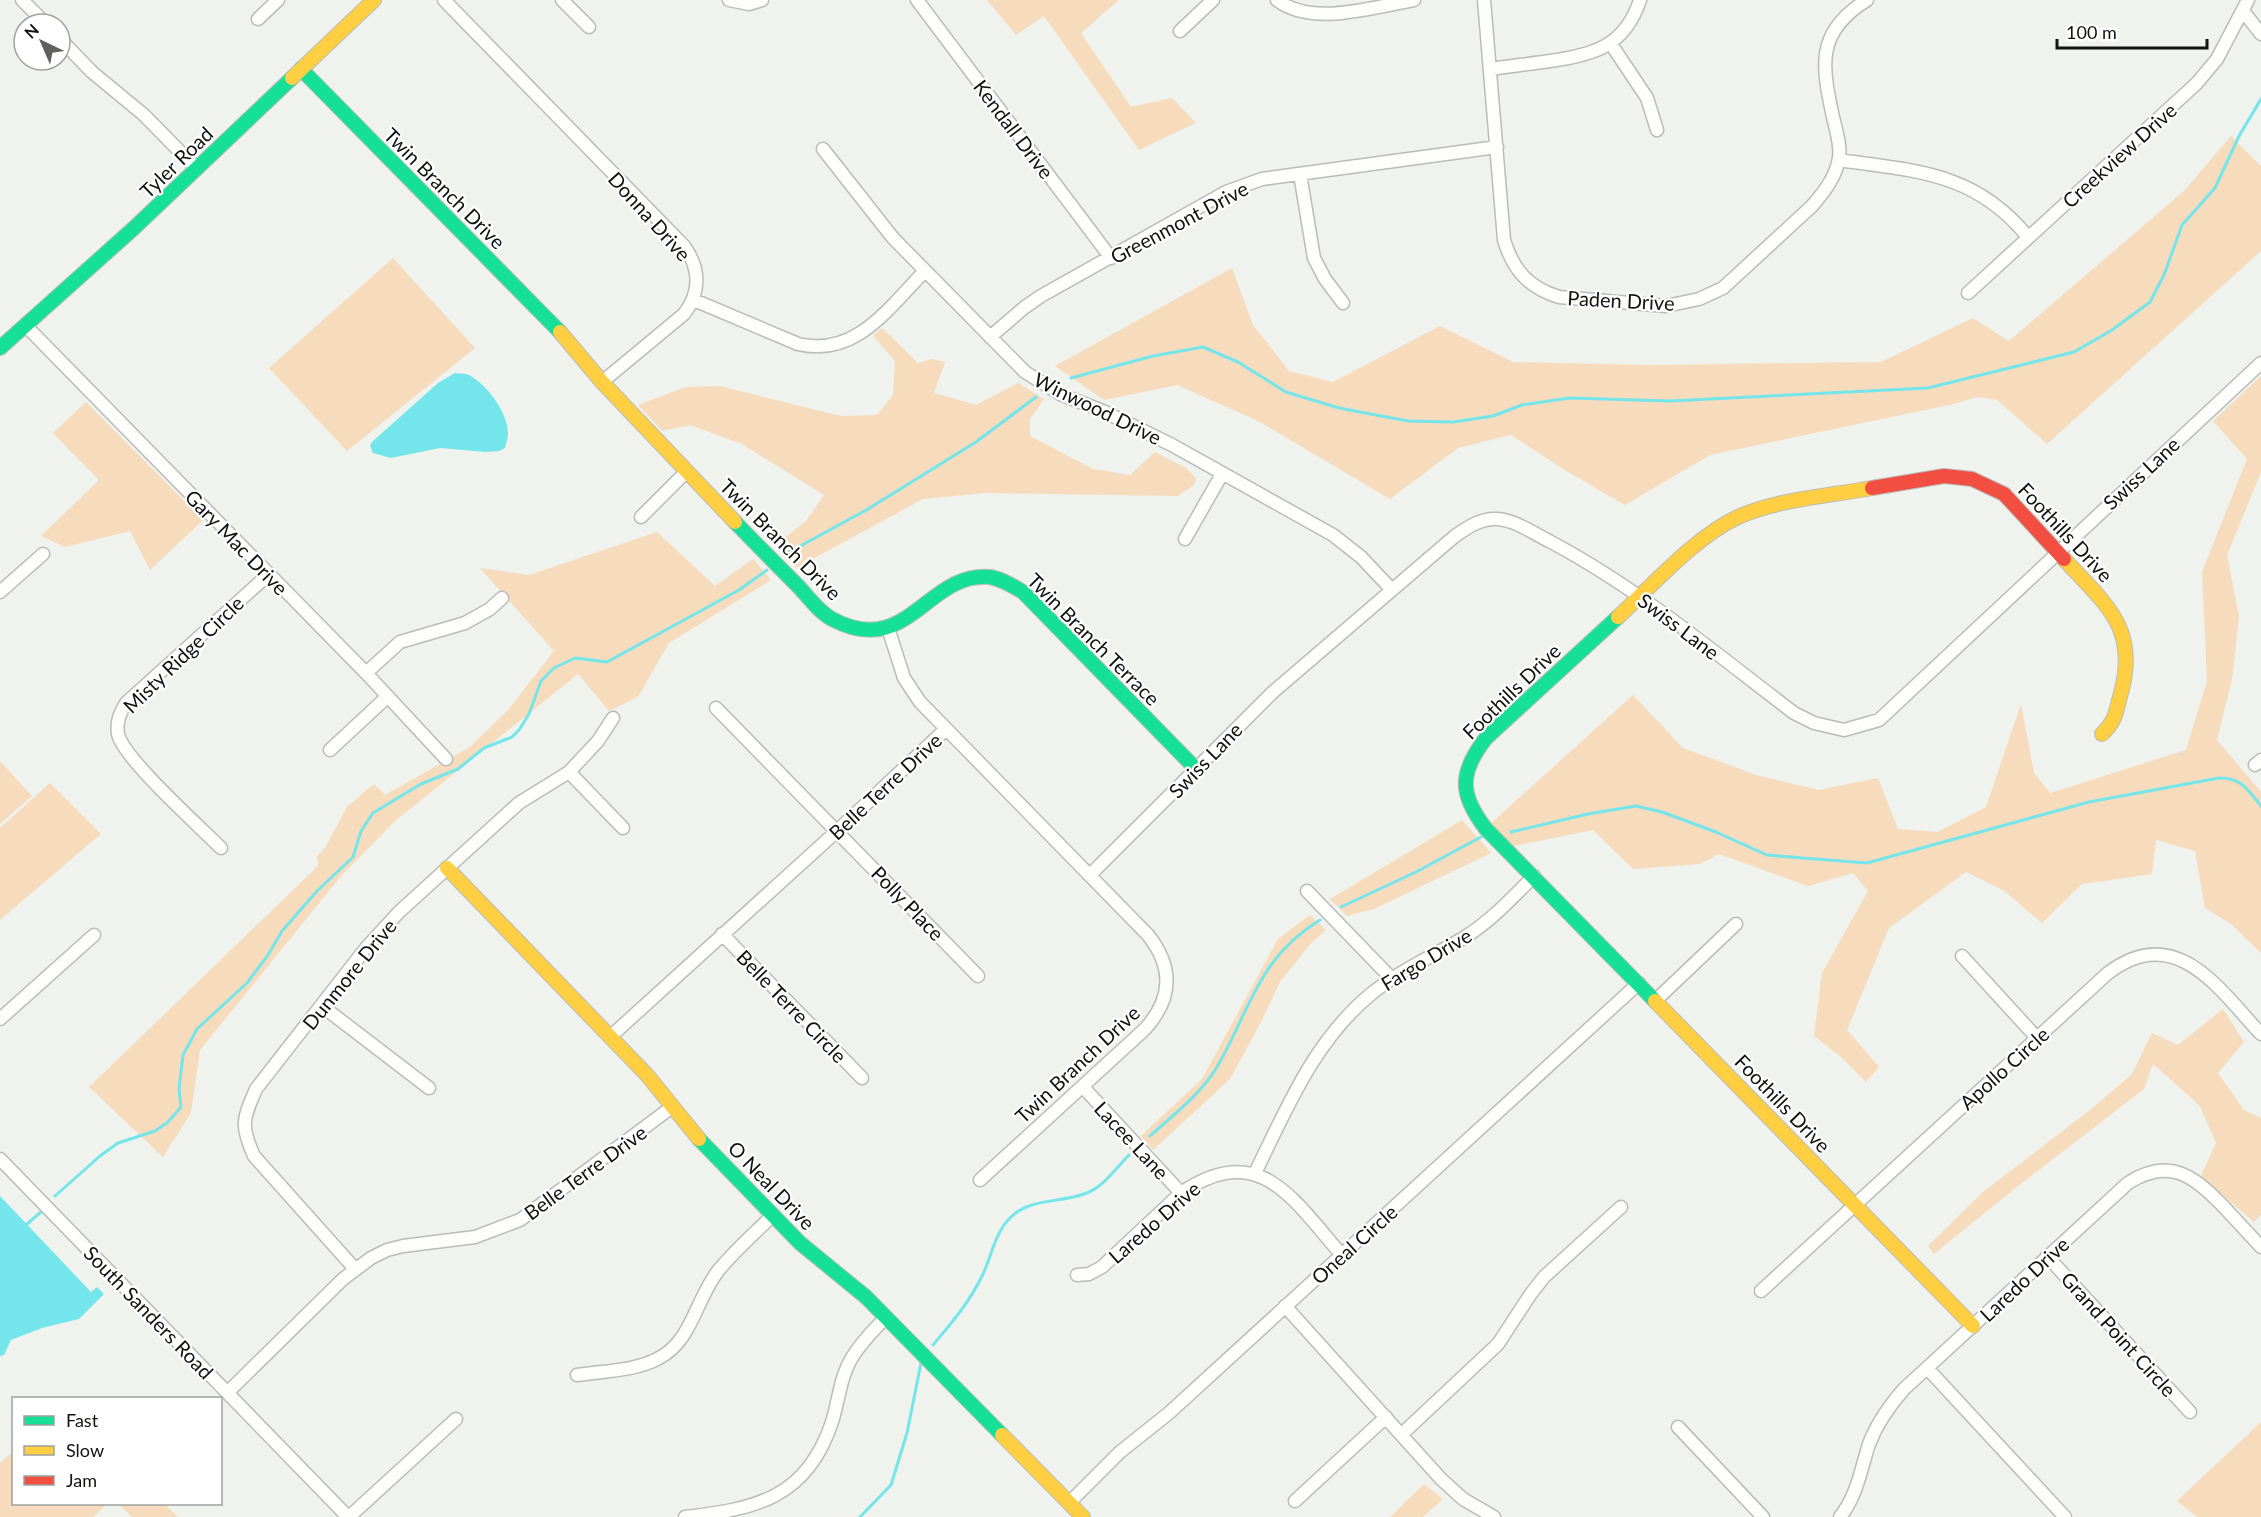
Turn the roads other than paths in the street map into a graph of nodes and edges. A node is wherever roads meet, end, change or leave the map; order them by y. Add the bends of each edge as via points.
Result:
1 (22, 0) edge
2 (278, 0) edge
3 (374, 0) edge
4 (444, 0) edge
5 (562, 0) edge
6 (729, 0) edge
7 (762, 0) edge
8 (916, 0) edge
9 (1213, 0) edge
10 (1277, 0) edge
11 (1414, 0) edge
12 (1484, 0) edge
13 (1640, 0) edge
14 (1867, 0) edge
15 (2245, 5) edge
16 (34, 12) edge
17 (258, 19) dead end
18 (589, 27) dead end
19 (1180, 31) dead end
20 (2261, 34) edge
21 (1611, 44) junction
22 (72, 51) edge
23 (301, 69) junction
24 (1490, 69) junction
25 (1657, 130) dead end
26 (1497, 147) junction
27 (823, 149) dead end
28 (1839, 160) junction
29 (197, 169) junction
30 (1300, 174) junction
31 (2028, 237) junction
32 (1111, 258) junction
33 (925, 272) junction
34 (1968, 293) dead end
35 (694, 300) junction
36 (1343, 303) dead end
37 (26, 326) junction
38 (990, 338) junction
39 (3, 341) edge
40 (2261, 363) edge
41 (602, 382) junction
42 (686, 472) junction
43 (1222, 474) junction
44 (641, 517) dead end
45 (1185, 539) dead end
46 (2058, 550) junction
47 (43, 554) dead end
48 (269, 574) junction
49 (1392, 590) junction
50 (0, 592) edge
51 (1641, 597) junction
52 (502, 598) dead end
53 (888, 628) junction
54 (366, 674) junction
55 (387, 697) junction
56 (716, 708) dead end
57 (613, 718) dead end
58 (946, 729) junction
59 (2102, 734) dead end
60 (330, 750) dead end
61 (446, 759) dead end
62 (1196, 769) junction
63 (569, 772) junction
64 (623, 828) dead end
65 (837, 831) junction
66 (221, 848) dead end
67 (447, 868) junction
68 (1090, 875) junction
69 (1534, 876) junction
70 (1307, 891) dead end
71 (1736, 924) dead end
72 (722, 934) junction
73 (94, 935) dead end
74 (1962, 956) dead end
75 (978, 976) dead end
76 (1391, 978) junction
77 (1639, 983) junction
78 (1656, 1001) junction
79 (322, 1005) junction
80 (0, 1019) edge
81 (2261, 1034) edge
82 (610, 1037) junction
83 (2037, 1038) junction
84 (862, 1078) dead end
85 (1083, 1087) junction
86 (429, 1088) dead end
87 (672, 1107) junction
88 (0, 1160) edge
89 (1255, 1173) junction
90 (980, 1180) dead end
91 (1181, 1193) junction
92 (1855, 1205) junction
93 (1621, 1207) dead end
94 (773, 1215) junction
95 (2261, 1247) edge
96 (1342, 1255) junction
97 (2047, 1256) junction
98 (355, 1269) junction
99 (1077, 1275) dead end
100 (1761, 1291) dead end
101 (1285, 1306) junction
102 (886, 1317) junction
103 (1973, 1326) junction
104 (1927, 1368) junction
105 (578, 1375) dead end
106 (228, 1392) junction
107 (2190, 1412) dead end
108 (1386, 1417) junction
109 (456, 1419) dead end
110 (1678, 1427) dead end
111 (1402, 1434) junction
112 (1295, 1501) dead end
113 (1069, 1503) junction
114 (349, 1517) edge
115 (684, 1517) edge
116 (1083, 1517) edge
117 (1494, 1517) edge
118 (1762, 1517) edge
119 (1840, 1517) edge
120 (2065, 1517) edge

1 - 16 street
2 - 17 street
3 - 23 street, Tyler Road
4 - 35 street, Donna Drive via 684,246 696,271
5 - 18 street
6 - 7 street via 749,4
8 - 32 street, Kendall Drive
9 - 19 street
10 - 11 street via 1292,9 1317,15
12 - 24 street, Paden Drive
13 - 21 street via 1629,24
14 - 28 street via 1839,24 1824,58
15 - 20 street
15 - 31 street, Creekview Drive via 2217,59 2198,83
21 - 24 street via 1579,57
21 - 25 street via 1647,98
22 - 29 street via 144,115
23 - 29 street, Tyler Road
23 - 41 street, Twin Branch Drive via 561,333
24 - 26 street, Paden Drive
26 - 28 street, Paden Drive via 1504,240 1514,266 1527,282 1559,297 1666,306 1699,299 1732,280 1812,206 1831,181
26 - 30 street, Greenmont Drive
27 - 33 street, Winwood Drive via 876,219
28 - 31 street via 1921,172 1956,182 1986,197
29 - 37 street, Tyler Road
30 - 32 street, Greenmont Drive via 1262,179 1226,192
30 - 36 street via 1314,258
31 - 34 street, Creekview Drive
32 - 38 street, Greenmont Drive via 1041,296
33 - 35 street via 856,338 828,347 798,344
33 - 38 street, Winwood Drive
35 - 41 street via 675,323
37 - 39 street, Tyler Road
37 - 48 street, Gary Mac Drive
38 - 43 street, Winwood Drive via 1025,372 1060,394 1131,424
40 - 46 street, Swiss Lane
41 - 42 street, Twin Branch Drive
42 - 44 street
42 - 53 street, Twin Branch Drive via 826,615 858,629
43 - 45 street
43 - 49 street, Winwood Drive via 1333,535 1361,557
46 - 51 street, Foothills Drive via 2004,494 1972,479 1944,476 1750,511 1715,529
46 - 51 street, Swiss Lane via 1879,720 1844,730 1814,723 1794,713
46 - 59 street, Foothills Drive via 2109,608 2124,640 2124,681 2112,724
47 - 50 street
48 - 54 street, Gary Mac Drive
48 - 66 street, Misty Ridge Circle via 119,713 118,735 132,759
49 - 51 street, Swiss Lane via 1467,527 1497,519 1584,560
49 - 62 street, Swiss Lane via 1273,692
51 - 69 street, Foothills Drive via 1486,738 1469,760 1465,794 1476,816
52 - 54 street via 465,623 400,642
53 - 58 street, Twin Branch Drive via 910,690
53 - 62 street, Twin Branch Terrace via 965,580 984,576 1003,579 1023,592
54 - 55 street, Gary Mac Drive
55 - 60 street
55 - 61 street, Gary Mac Drive
56 - 65 street, Polly Place
57 - 63 street, Dunmore Drive
58 - 65 street, Belle Terre Drive
58 - 68 street, Twin Branch Drive
62 - 68 street, Swiss Lane
63 - 64 street
63 - 67 street, Dunmore Drive via 519,803
65 - 72 street, Belle Terre Drive
65 - 75 street, Polly Place
67 - 79 street, Dunmore Drive via 372,941
67 - 82 street, O Neal Drive
68 - 85 street, Twin Branch Drive via 1155,944 1165,964 1166,988 1155,1019
69 - 76 street, Fargo Drive via 1486,923
69 - 77 street, Foothills Drive
70 - 76 street
71 - 78 street
72 - 82 street, Belle Terre Drive
72 - 84 street, Belle Terre Circle
73 - 80 street
74 - 83 street
76 - 89 street, Fargo Drive via 1341,1022 1321,1047
77 - 78 street, Foothills Drive
77 - 96 street, Oneal Circle
78 - 92 street, Foothills Drive
79 - 86 street
79 - 98 street, Dunmore Drive via 256,1089 244,1116 246,1136 254,1156
81 - 83 street, Apollo Circle via 2191,964 2150,954 2124,961
82 - 87 street, O Neal Drive
83 - 92 street, Apollo Circle
85 - 90 street, Twin Branch Drive
85 - 91 street, Lacee Lane
87 - 94 street, O Neal Drive
87 - 98 street, Belle Terre Drive via 520,1220 475,1237 387,1250
88 - 106 street, South Sanders Road
89 - 91 street, Laredo Drive via 1220,1173
89 - 96 street via 1289,1196
91 - 99 street, Laredo Drive via 1101,1267
92 - 100 street, Apollo Circle
92 - 103 street, Foothills Drive
93 - 111 street via 1544,1277 1492,1350
94 - 102 street, O Neal Drive
94 - 105 street via 717,1273 686,1332 671,1350 640,1365
95 - 97 street, Laredo Drive via 2206,1188 2192,1177 2167,1170 2142,1174 2128,1184
96 - 101 street, Oneal Circle
97 - 103 street, Laredo Drive
97 - 107 street, Grand Point Circle
98 - 106 street, Belle Terre Drive
101 - 108 street
101 - 113 street, Oneal Circle via 1170,1413 1120,1452
102 - 113 street, O Neal Drive
102 - 115 street via 853,1355 826,1439 806,1470 783,1490 755,1505
103 - 104 street, Laredo Drive
104 - 119 street, Laredo Drive via 1890,1405 1880,1422 1854,1492
104 - 120 street
106 - 114 street, South Sanders Road
108 - 111 street
108 - 112 street
109 - 114 street
110 - 118 street
111 - 117 street via 1462,1499
113 - 116 street, O Neal Drive

